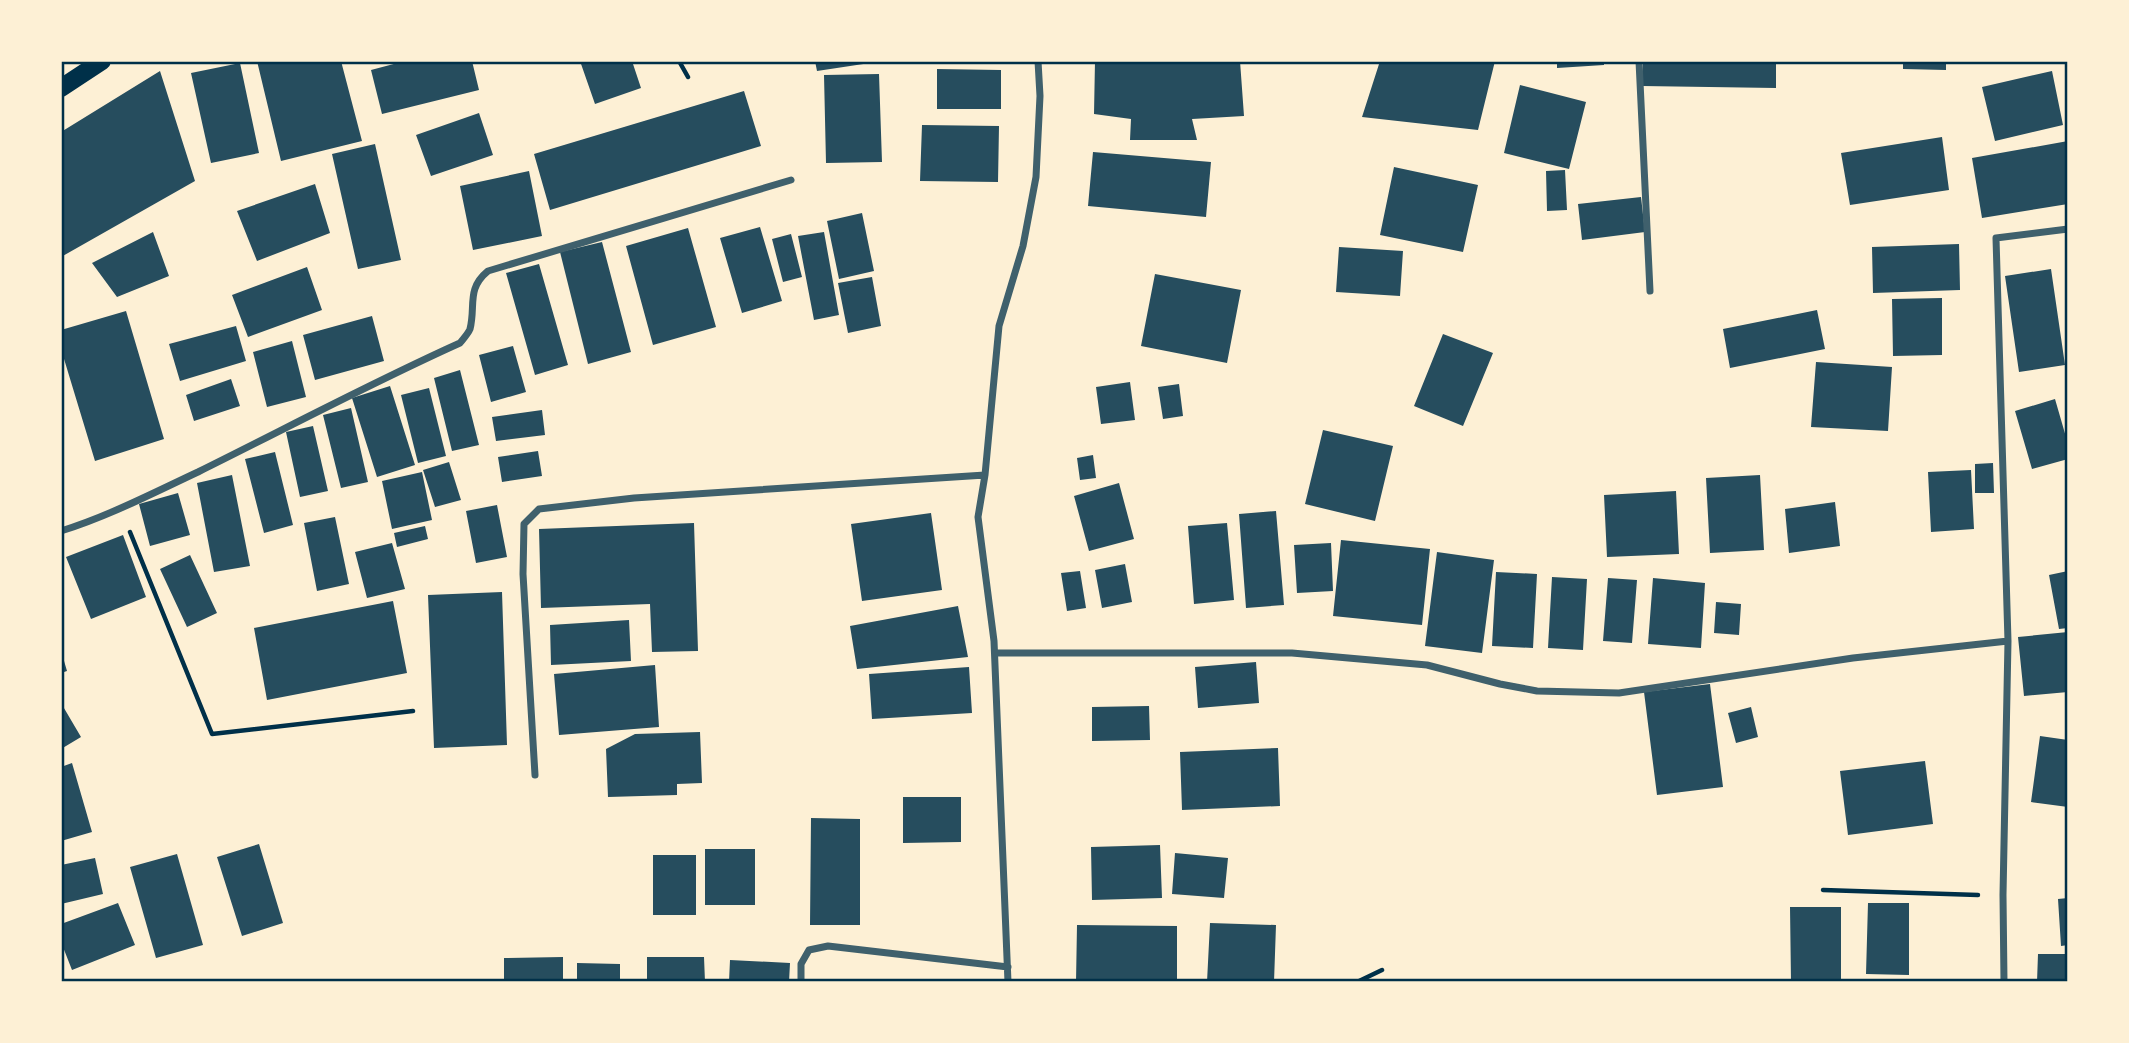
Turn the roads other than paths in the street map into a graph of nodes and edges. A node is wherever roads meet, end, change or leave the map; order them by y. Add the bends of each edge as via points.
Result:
1 (102, 61) edge
2 (1038, 61) edge
3 (1639, 61) edge
4 (61, 88) edge
5 (791, 180) dead end
6 (2068, 229) edge
7 (1650, 291) dead end
8 (985, 475) junction
9 (61, 531) edge
10 (2008, 641) junction
11 (995, 653) junction
12 (535, 775) dead end
13 (1008, 967) junction
14 (801, 982) edge
15 (1008, 982) edge
16 (2004, 982) edge

1 - 4 main road
2 - 8 street via 1041,96 1036,177 1023,246 999,326
3 - 7 street
5 - 9 street via 488,271 474,290 469,330 460,343 121,509
6 - 10 street via 1996,237
8 - 11 street via 978,517
8 - 12 street via 634,498 539,509 524,524 523,574
10 - 11 street via 1619,692 1537,691 1427,665 1292,653
10 - 16 street
11 - 13 street
13 - 14 street via 828,946 810,950 801,964
13 - 15 street

